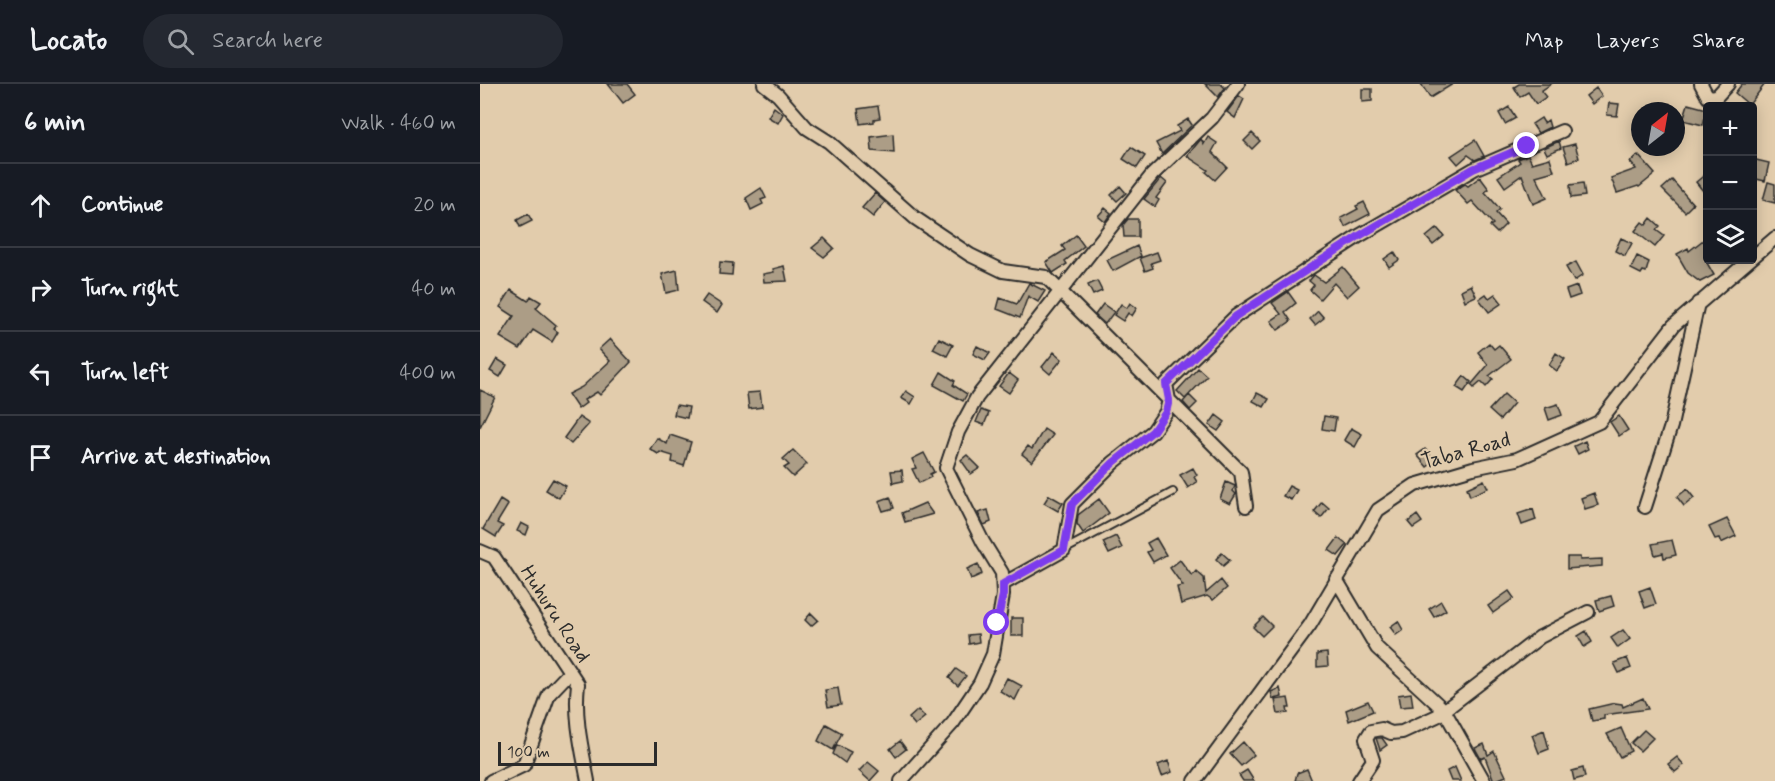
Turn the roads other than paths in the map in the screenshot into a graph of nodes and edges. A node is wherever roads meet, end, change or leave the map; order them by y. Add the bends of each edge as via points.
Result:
1 (764, 84) edge
2 (1238, 84) edge
3 (1701, 84) edge
4 (1728, 84) edge
5 (1562, 131) dead end
6 (1775, 238) edge
7 (1059, 291) junction
8 (1699, 302) junction
9 (1169, 400) junction
10 (1173, 492) dead end
11 (1246, 506) dead end
12 (1645, 507) dead end
13 (480, 550) edge
14 (1064, 550) junction
15 (1336, 579) junction
16 (1003, 584) junction
17 (1588, 612) dead end
18 (570, 672) junction
19 (1444, 710) junction
20 (491, 781) edge
21 (588, 781) edge
22 (901, 781) edge
23 (1195, 781) edge
24 (1359, 781) edge
25 (1484, 781) edge

1 - 7 street via 807,128 829,142 915,218 970,255 1003,271 1046,277
2 - 7 street via 1212,118 1152,175
3 - 4 street via 1708,97 1717,96
5 - 9 street via 1473,169 1359,236 1236,316 1166,384
6 - 8 street, Taba Road
7 - 9 street
7 - 16 street via 977,397 958,432 946,468 1002,573
8 - 12 street via 1671,426
8 - 15 street, Taba Road via 1674,325 1599,422 1516,459 1415,485 1378,510
9 - 11 street via 1241,472
9 - 14 street via 1153,431 1113,463 1072,504
10 - 14 lane
13 - 18 street, Huhuru Road via 494,557
14 - 16 street
15 - 19 street via 1377,648
15 - 23 street, Taba Road via 1310,626
16 - 22 street via 993,654 980,683 953,723
17 - 19 street via 1540,637
18 - 20 street via 549,694 524,765
18 - 21 street, Huhuru Road via 578,684 579,730
19 - 24 street via 1402,732 1371,731 1366,739 1373,760
19 - 25 street

